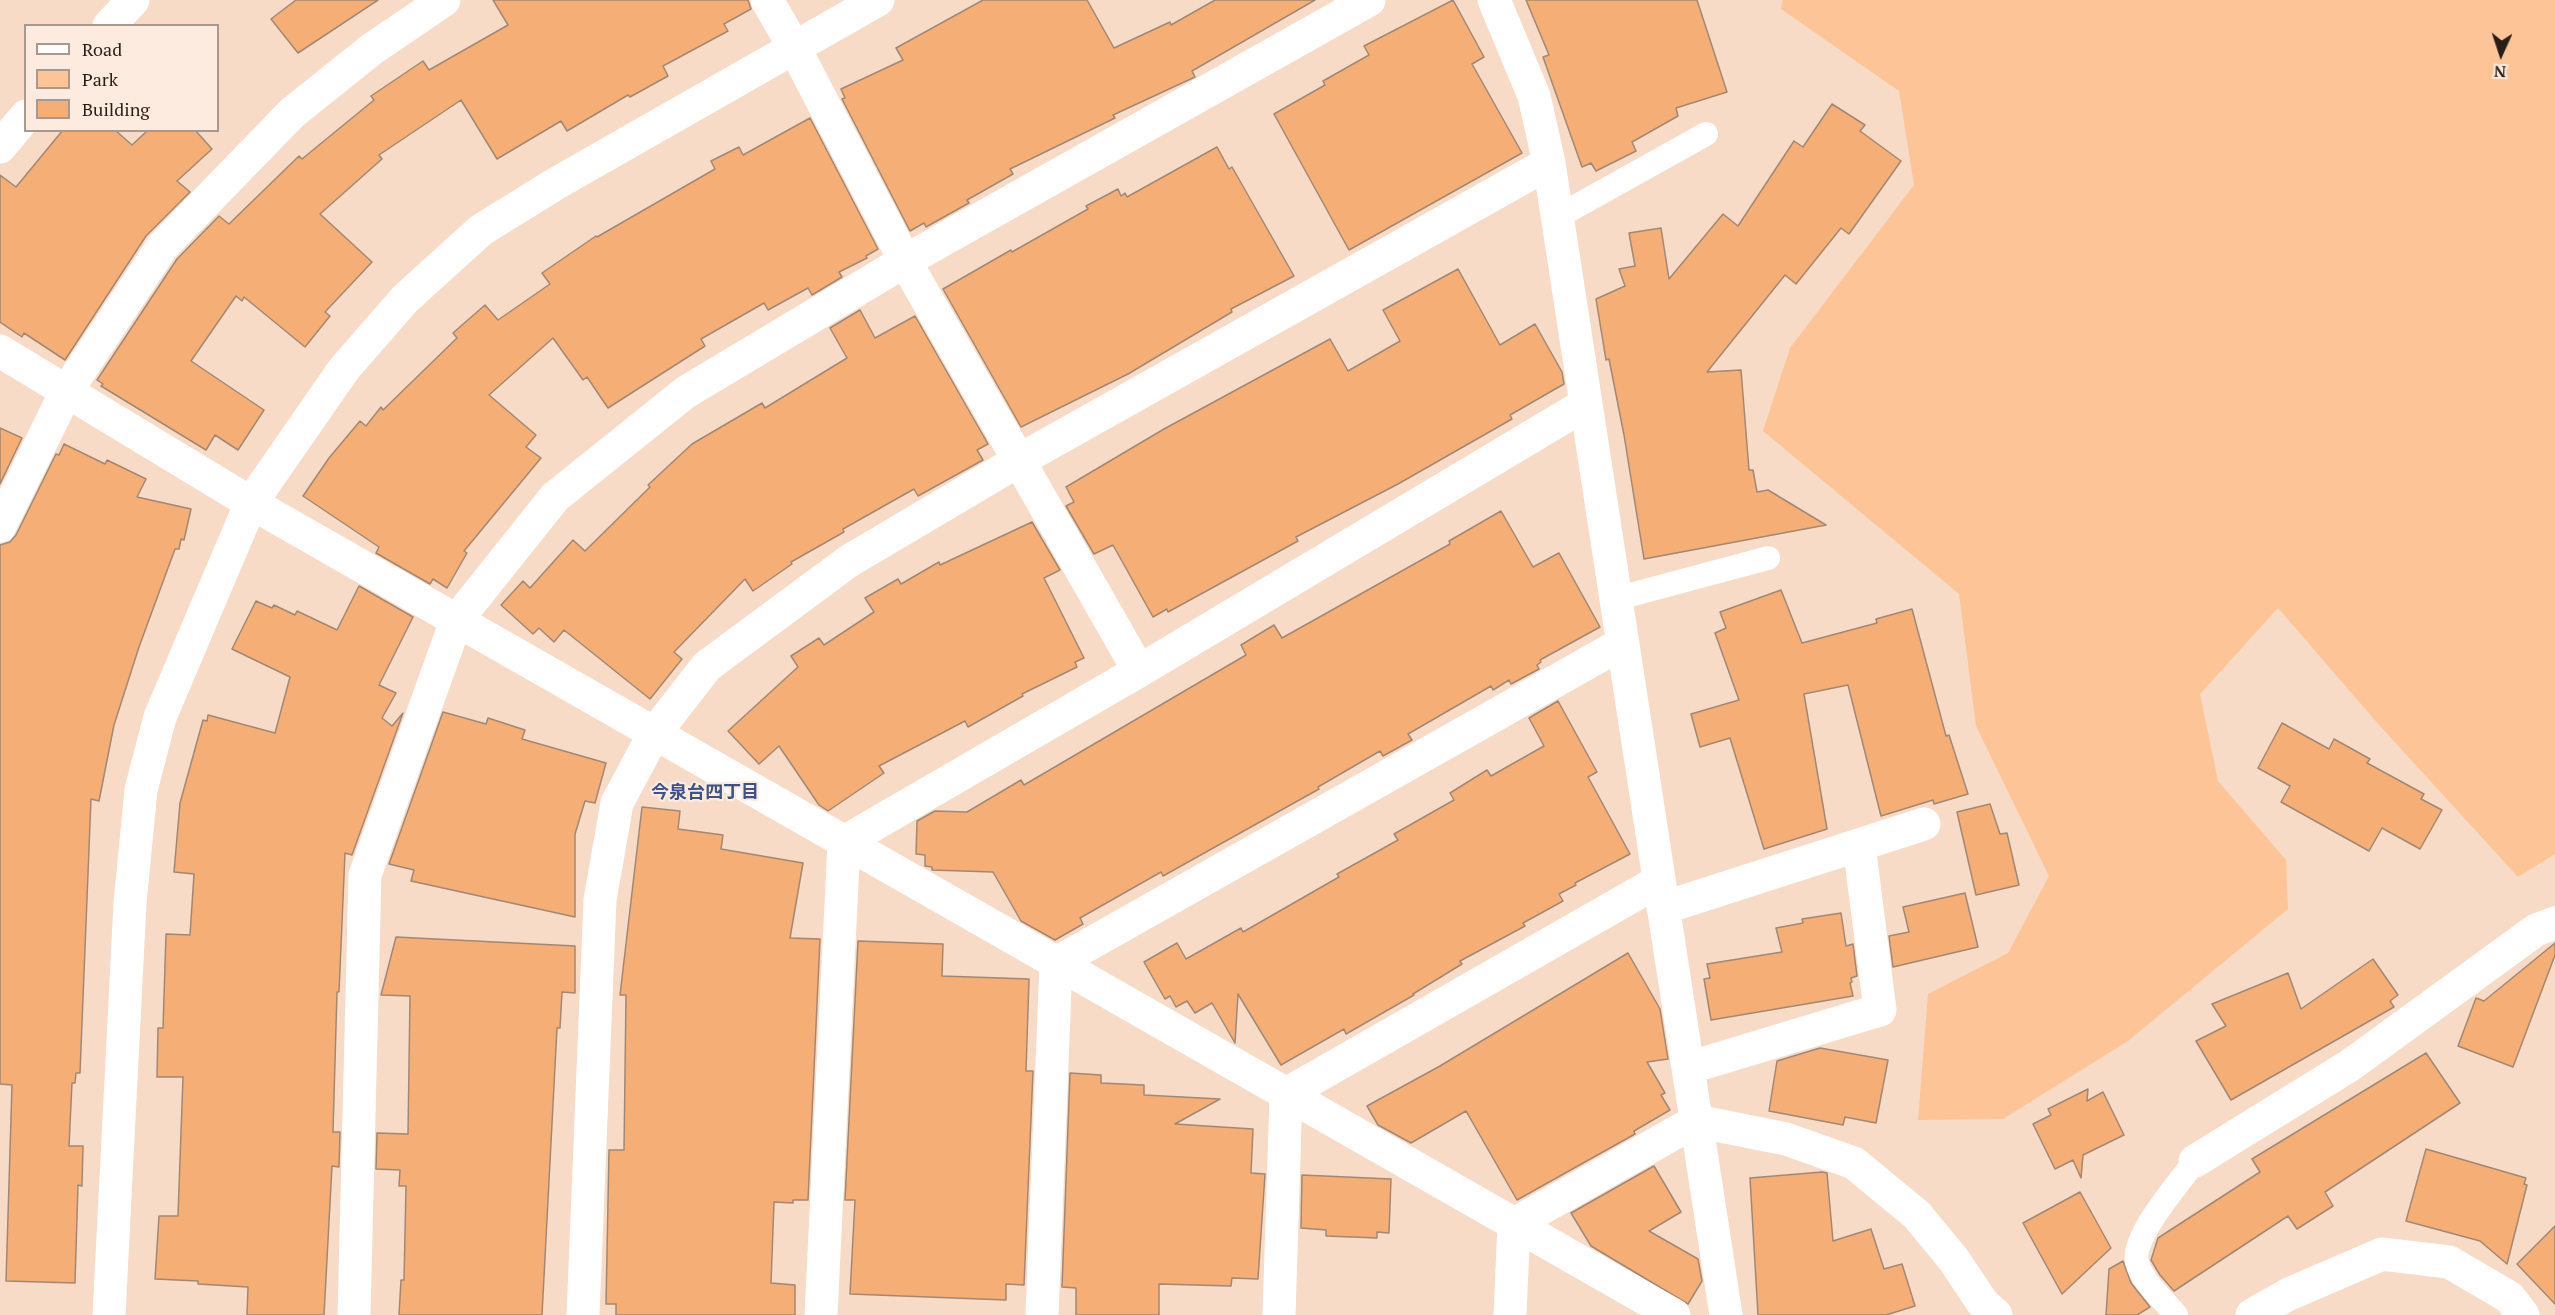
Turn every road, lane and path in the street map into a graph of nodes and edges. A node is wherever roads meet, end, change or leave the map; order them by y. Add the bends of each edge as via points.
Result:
1 (133, 0) edge
2 (444, 0) edge
3 (767, 0) edge
4 (878, 0) edge
5 (1369, 0) edge
6 (1494, 0) edge
7 (111, 24) edge
8 (794, 47) junction
9 (1707, 134) dead end
10 (1548, 163) junction
11 (1557, 217) junction
12 (905, 261) junction
13 (0, 351) edge
14 (66, 392) junction
15 (1586, 404) junction
16 (1018, 461) junction
17 (250, 503) junction
18 (0, 526) edge
19 (1768, 558) dead end
20 (1615, 599) junction
21 (456, 621) junction
22 (1623, 643) junction
23 (1139, 671) junction
24 (654, 734) junction
25 (1924, 824) dead end
26 (844, 842) junction
27 (1859, 845) junction
28 (1661, 895) junction
29 (2555, 923) edge
30 (1056, 963) junction
31 (1688, 1068) junction
32 (1286, 1094) junction
33 (1696, 1121) junction
34 (2195, 1161) joint
35 (1514, 1224) junction
36 (109, 1315) edge
37 (354, 1315) edge
38 (583, 1315) edge
39 (821, 1315) edge
40 (1042, 1315) edge
41 (1279, 1315) edge
42 (1510, 1315) edge
43 (1674, 1315) edge
44 (1726, 1315) edge
45 (1996, 1315) edge
46 (2176, 1315) edge
47 (2252, 1315) edge
48 (2523, 1315) edge

1 - 7 street
2 - 14 street via 372,49 292,113 162,248
3 - 8 street
4 - 8 street
5 - 12 street
6 - 10 street via 1534,96
8 - 12 street
8 - 17 street via 481,230 405,299 344,369
9 - 11 lane
10 - 11 street
10 - 16 street
11 - 15 street
12 - 16 street
12 - 21 street via 686,392 555,497
13 - 14 street
14 - 17 street
14 - 18 street
15 - 20 street
15 - 23 street
16 - 23 street
16 - 24 street via 849,561 707,666
17 - 21 street
17 - 36 street via 160,717 141,790 130,903
19 - 20 lane
20 - 22 street
21 - 24 street
21 - 37 street via 365,875
22 - 28 street
22 - 30 street
23 - 26 street
24 - 26 street
24 - 38 street via 617,803 600,900
25 - 27 street
26 - 30 street
26 - 39 street
27 - 28 street
27 - 31 street via 1880,1010
28 - 31 street
28 - 32 street
29 - 34 street via 2536,930 2349,1066
30 - 32 street
30 - 40 street
31 - 33 street
32 - 35 street
32 - 41 street
33 - 35 street
33 - 44 street
33 - 45 street via 1786,1139 1854,1163 1917,1215
34 - 46 lane via 2145,1231 2138,1247 2137,1261 2144,1276
35 - 42 street
35 - 43 street
47 - 48 street via 2287,1295 2382,1254 2449,1262 2509,1297

